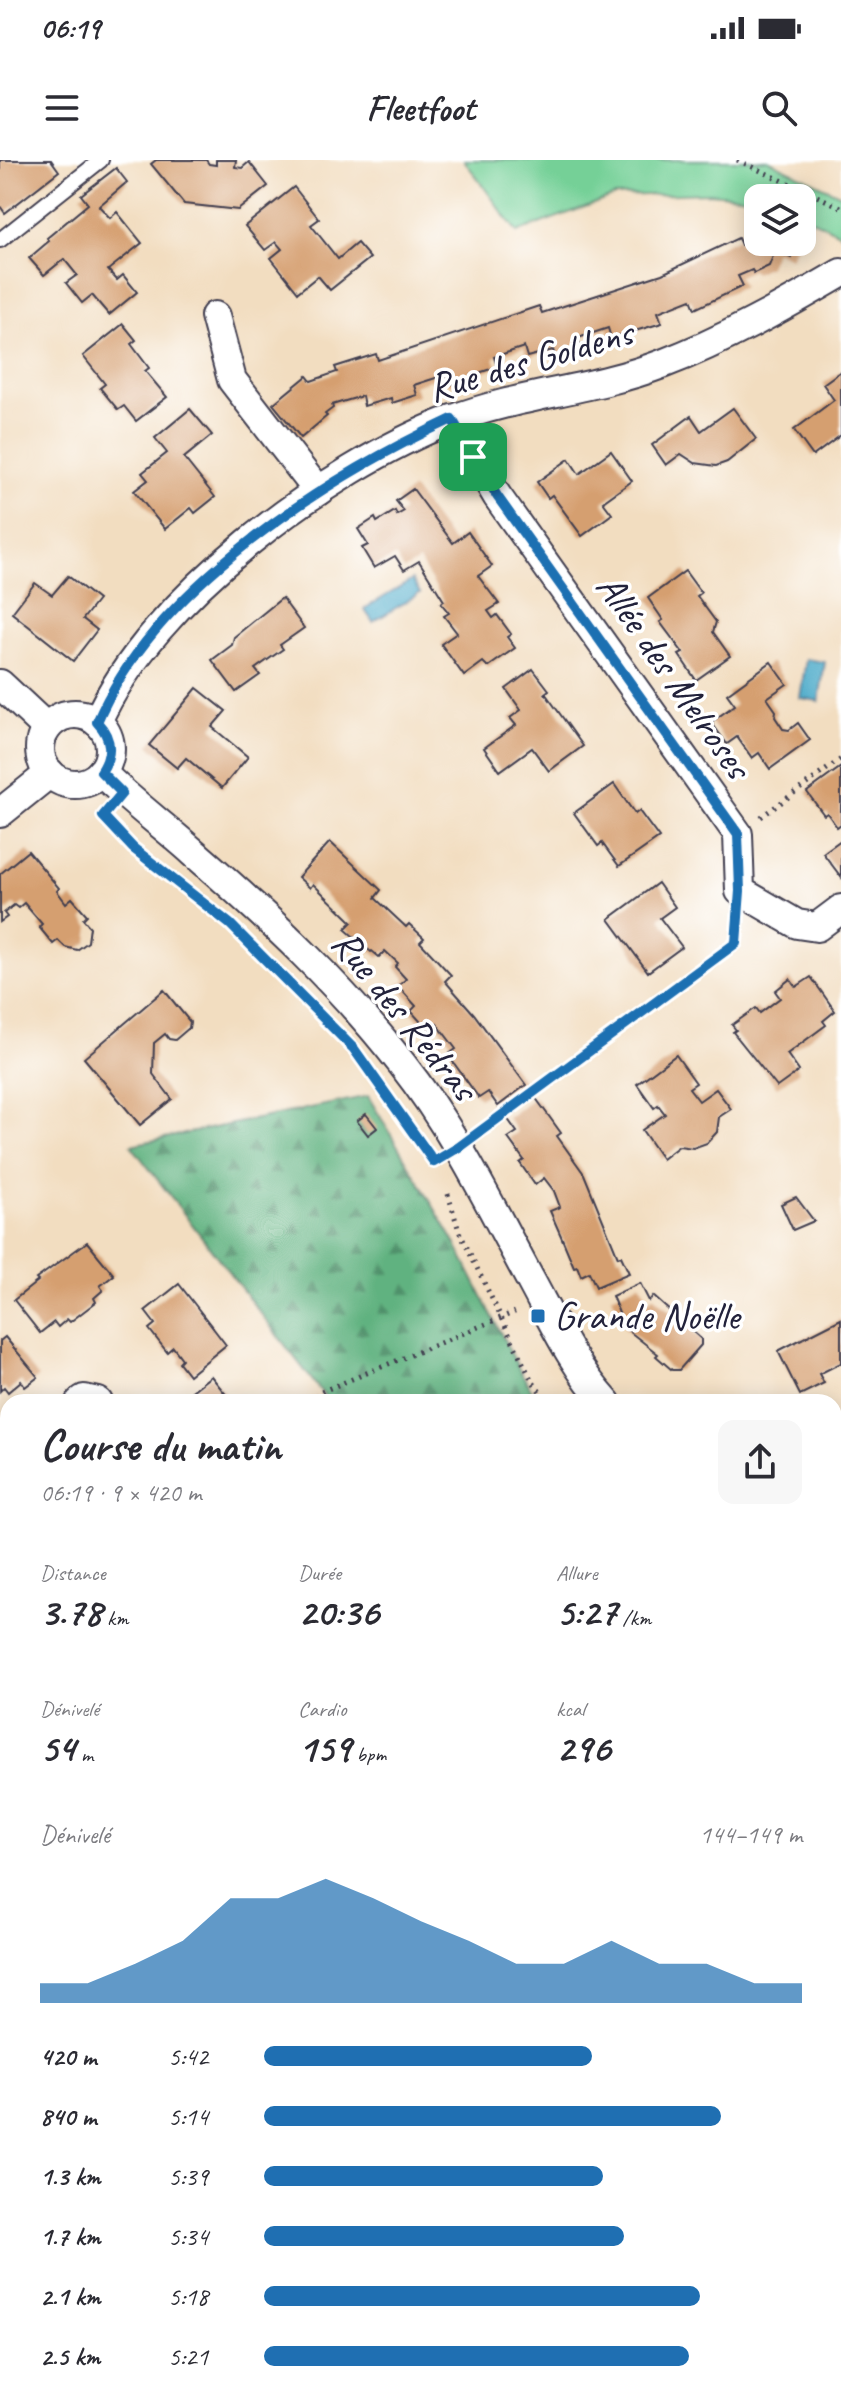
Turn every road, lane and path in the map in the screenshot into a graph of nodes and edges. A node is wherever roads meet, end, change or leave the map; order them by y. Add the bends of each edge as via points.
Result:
1 (101, 160) edge
2 (737, 160) edge
3 (841, 207) edge
4 (0, 240) edge
5 (841, 273) edge
6 (215, 316) dead end
7 (452, 419) junction
8 (318, 491) junction
9 (0, 684) edge
10 (97, 722) junction
11 (47, 728) junction
12 (841, 759) edge
13 (101, 772) junction
14 (50, 773) junction
15 (122, 793) junction
16 (0, 813) edge
17 (738, 834) junction
18 (182, 885) dead end
19 (740, 891) junction
20 (841, 909) edge
21 (459, 1147) junction
22 (444, 1182) dead end
23 (542, 1301) junction
24 (503, 1317) junction
25 (319, 1394) edge
26 (541, 1394) edge
27 (599, 1394) edge

1 - 4 lane
2 - 3 path
5 - 7 street, Rue des Goldens via 717,341 661,364
6 - 8 street via 232,380
7 - 8 street, Rue des Goldens via 393,446
7 - 17 street, Allée des Melroses via 497,496
8 - 10 street, Rue des Goldens via 257,535 160,625 126,670
9 - 11 street
10 - 11 street via 76,714
10 - 13 street via 110,740
11 - 14 street via 40,747
12 - 17 path
13 - 14 street via 82,784
13 - 15 street, Rue des Rédras
14 - 16 street
15 - 18 path via 103,816 133,848
15 - 21 street, Rue des Rédras via 320,969 404,1065
17 - 19 street, Allée des Melroses
19 - 20 street via 797,924 817,927
19 - 21 path via 736,943
21 - 23 street, Rue des Rédras
22 - 24 path via 459,1231
23 - 24 path
23 - 27 street, Rue des Rédras
24 - 25 path
24 - 26 path

